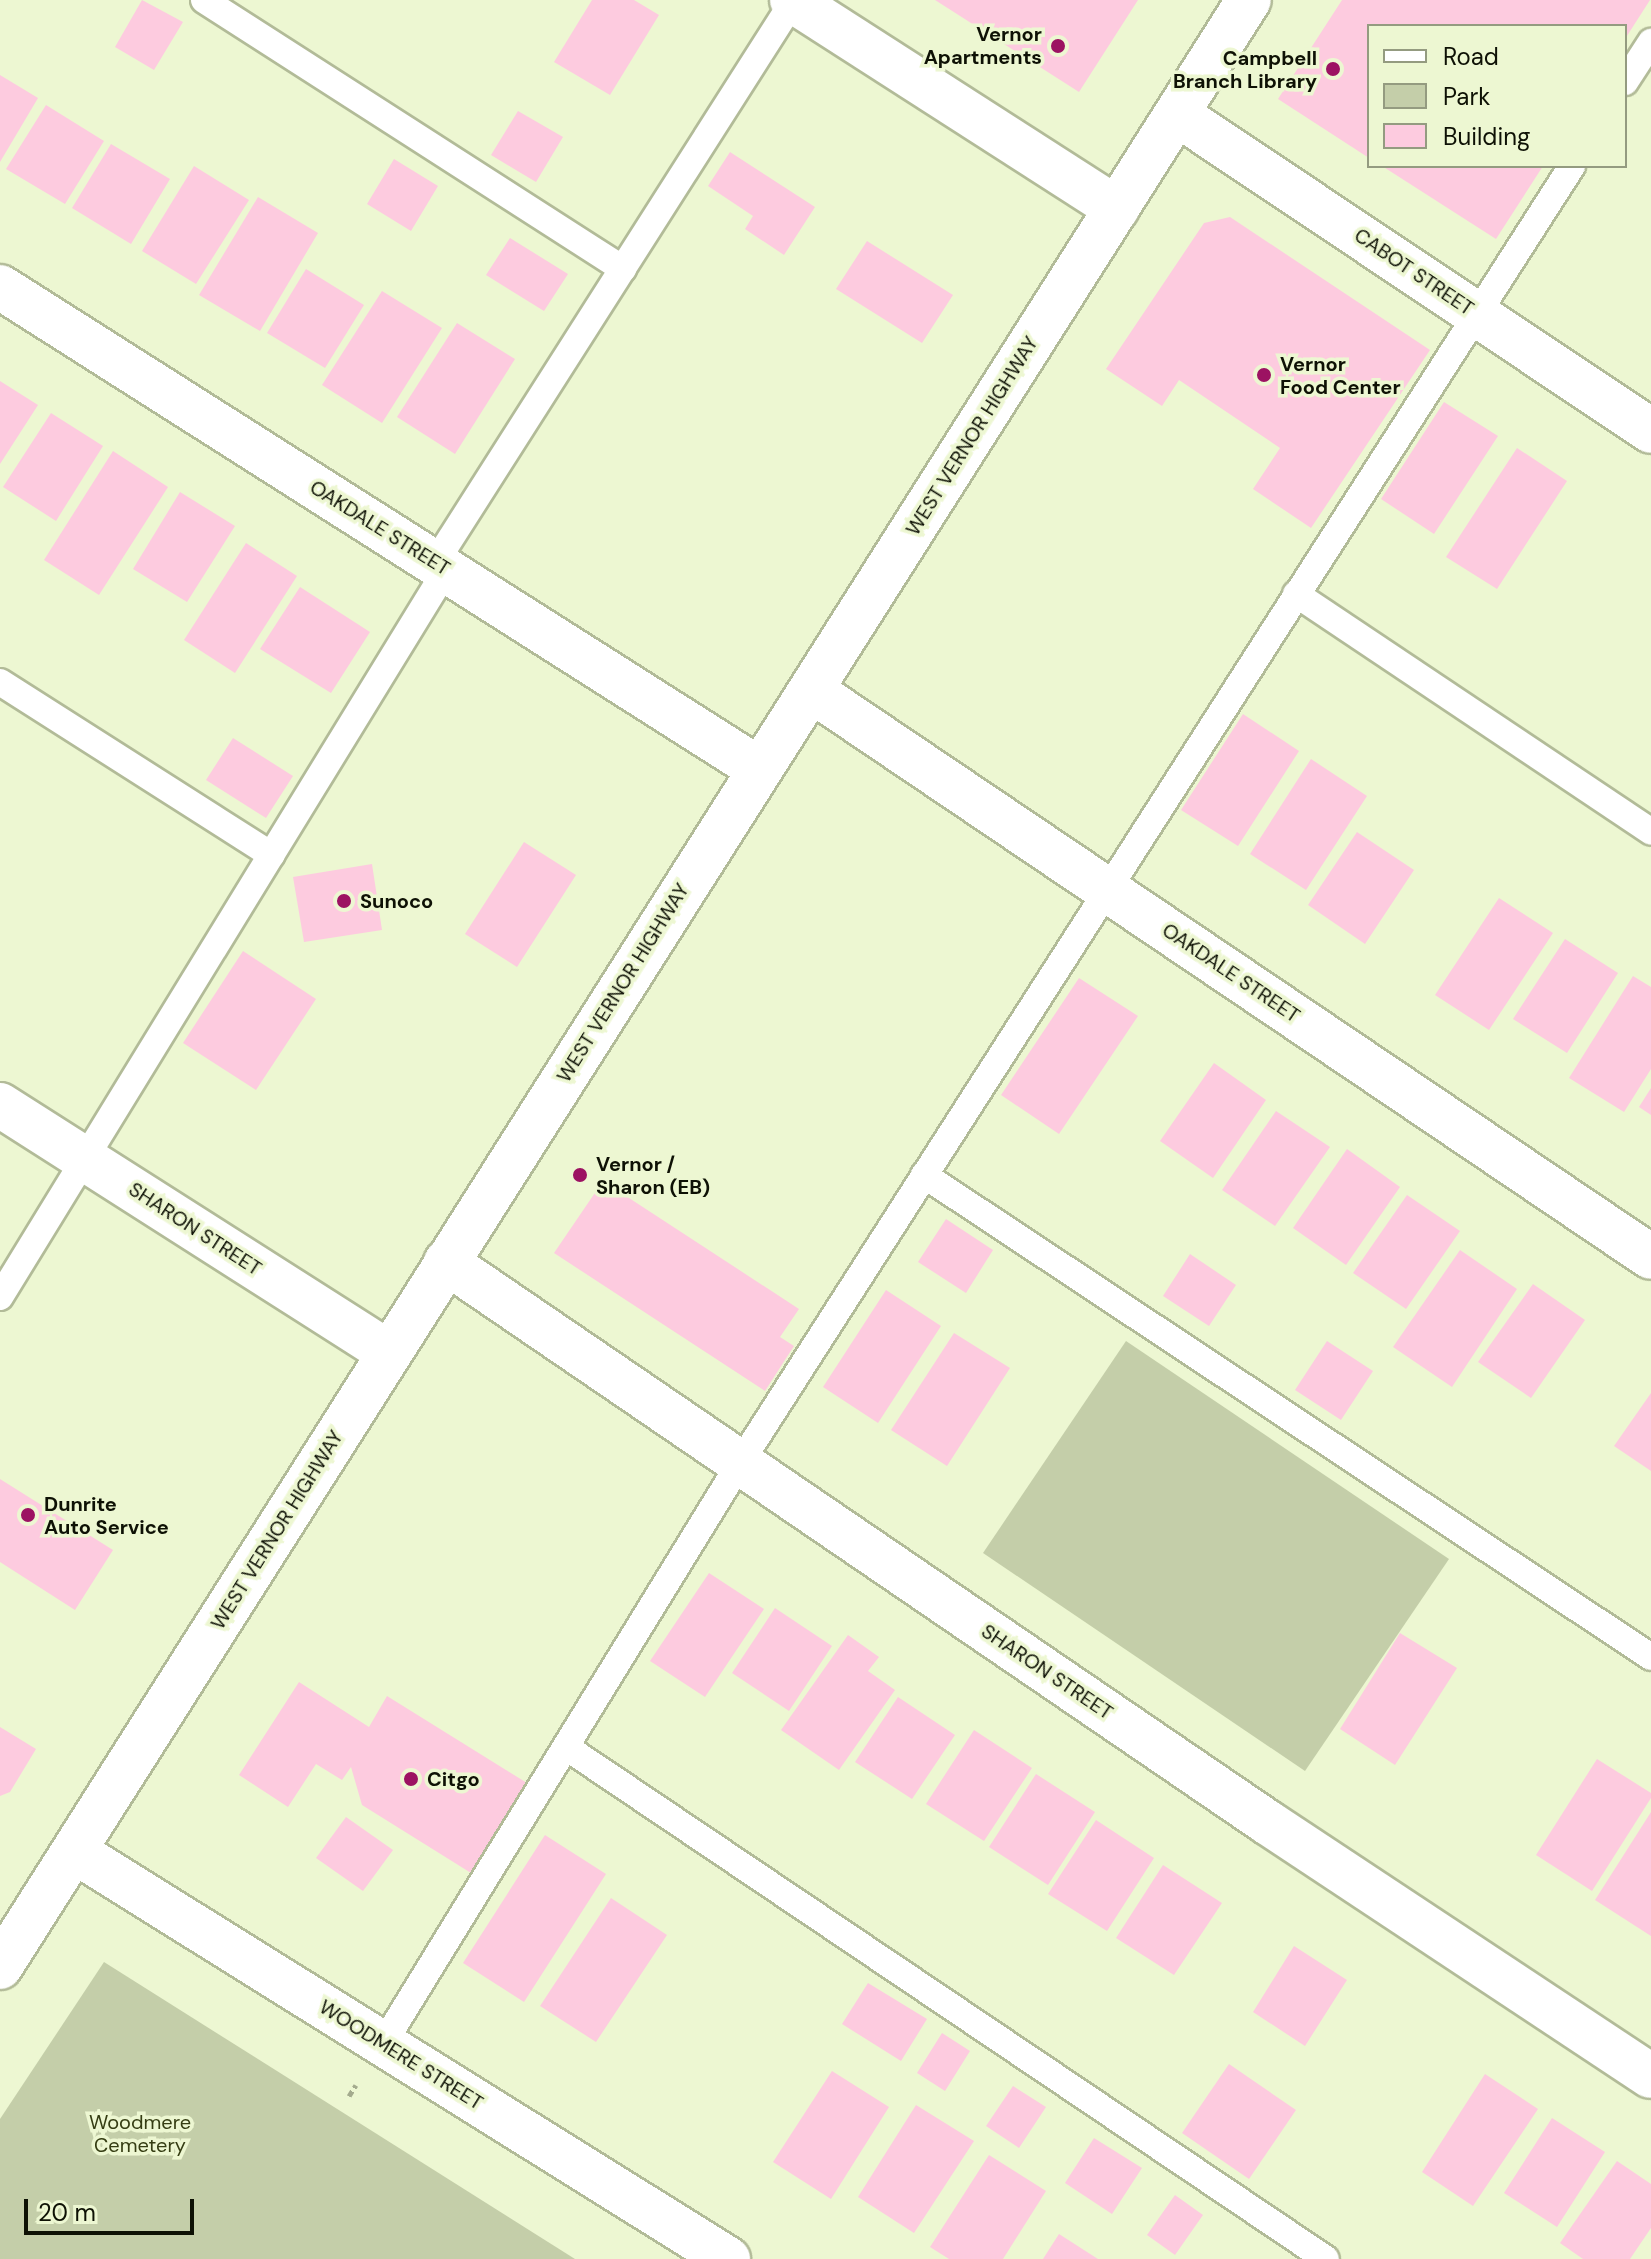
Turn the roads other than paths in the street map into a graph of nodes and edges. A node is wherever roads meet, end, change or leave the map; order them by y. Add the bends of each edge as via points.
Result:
1 (204, 0) edge
2 (793, 0) edge
3 (1249, 0) edge
4 (1651, 42) edge
5 (1627, 79) edge
6 (1177, 114) junction
7 (1571, 168) edge
8 (1117, 209) junction
9 (623, 269) junction
10 (0, 287) edge
11 (1478, 315) junction
12 (1651, 431) edge
13 (440, 566) junction
14 (1296, 594) junction
15 (0, 682) edge
16 (811, 690) junction
17 (759, 769) junction
18 (1651, 832) edge
19 (272, 855) junction
20 (1106, 889) junction
21 (0, 1105) edge
22 (86, 1160) junction
23 (924, 1175) junction
24 (1651, 1257) edge
25 (446, 1262) junction
26 (0, 1297) edge
27 (389, 1353) junction
28 (740, 1463) junction
29 (1651, 1657) edge
30 (566, 1747) junction
31 (74, 1851) junction
32 (7, 1939) edge
33 (383, 2044) junction
34 (1651, 2076) edge
35 (728, 2259) edge
36 (1326, 2259) edge

1 - 9 lane
2 - 8 street
2 - 9 lane
3 - 6 street, WEST VERNOR HIGHWAY
4 - 5 lane
6 - 8 street, WEST VERNOR HIGHWAY
6 - 11 street, CABOT STREET
7 - 11 lane
8 - 16 street, WEST VERNOR HIGHWAY
9 - 13 lane
10 - 13 street, OAKDALE STREET
11 - 12 street, CABOT STREET
11 - 14 lane
13 - 17 street, OAKDALE STREET
13 - 19 lane
14 - 18 lane
14 - 20 lane
15 - 19 lane
16 - 17 street, WEST VERNOR HIGHWAY
16 - 20 street, OAKDALE STREET
17 - 25 street, WEST VERNOR HIGHWAY
19 - 22 lane
20 - 23 lane
20 - 24 street, OAKDALE STREET
21 - 22 street, SHARON STREET
22 - 26 lane
22 - 27 street, SHARON STREET
23 - 28 lane
23 - 29 lane
25 - 27 street, WEST VERNOR HIGHWAY
25 - 28 street, SHARON STREET
27 - 31 street, WEST VERNOR HIGHWAY
28 - 30 lane
28 - 34 street, SHARON STREET
30 - 33 lane
30 - 36 lane
31 - 32 street, WEST VERNOR HIGHWAY
31 - 33 street, WOODMERE STREET
33 - 35 street, WOODMERE STREET

